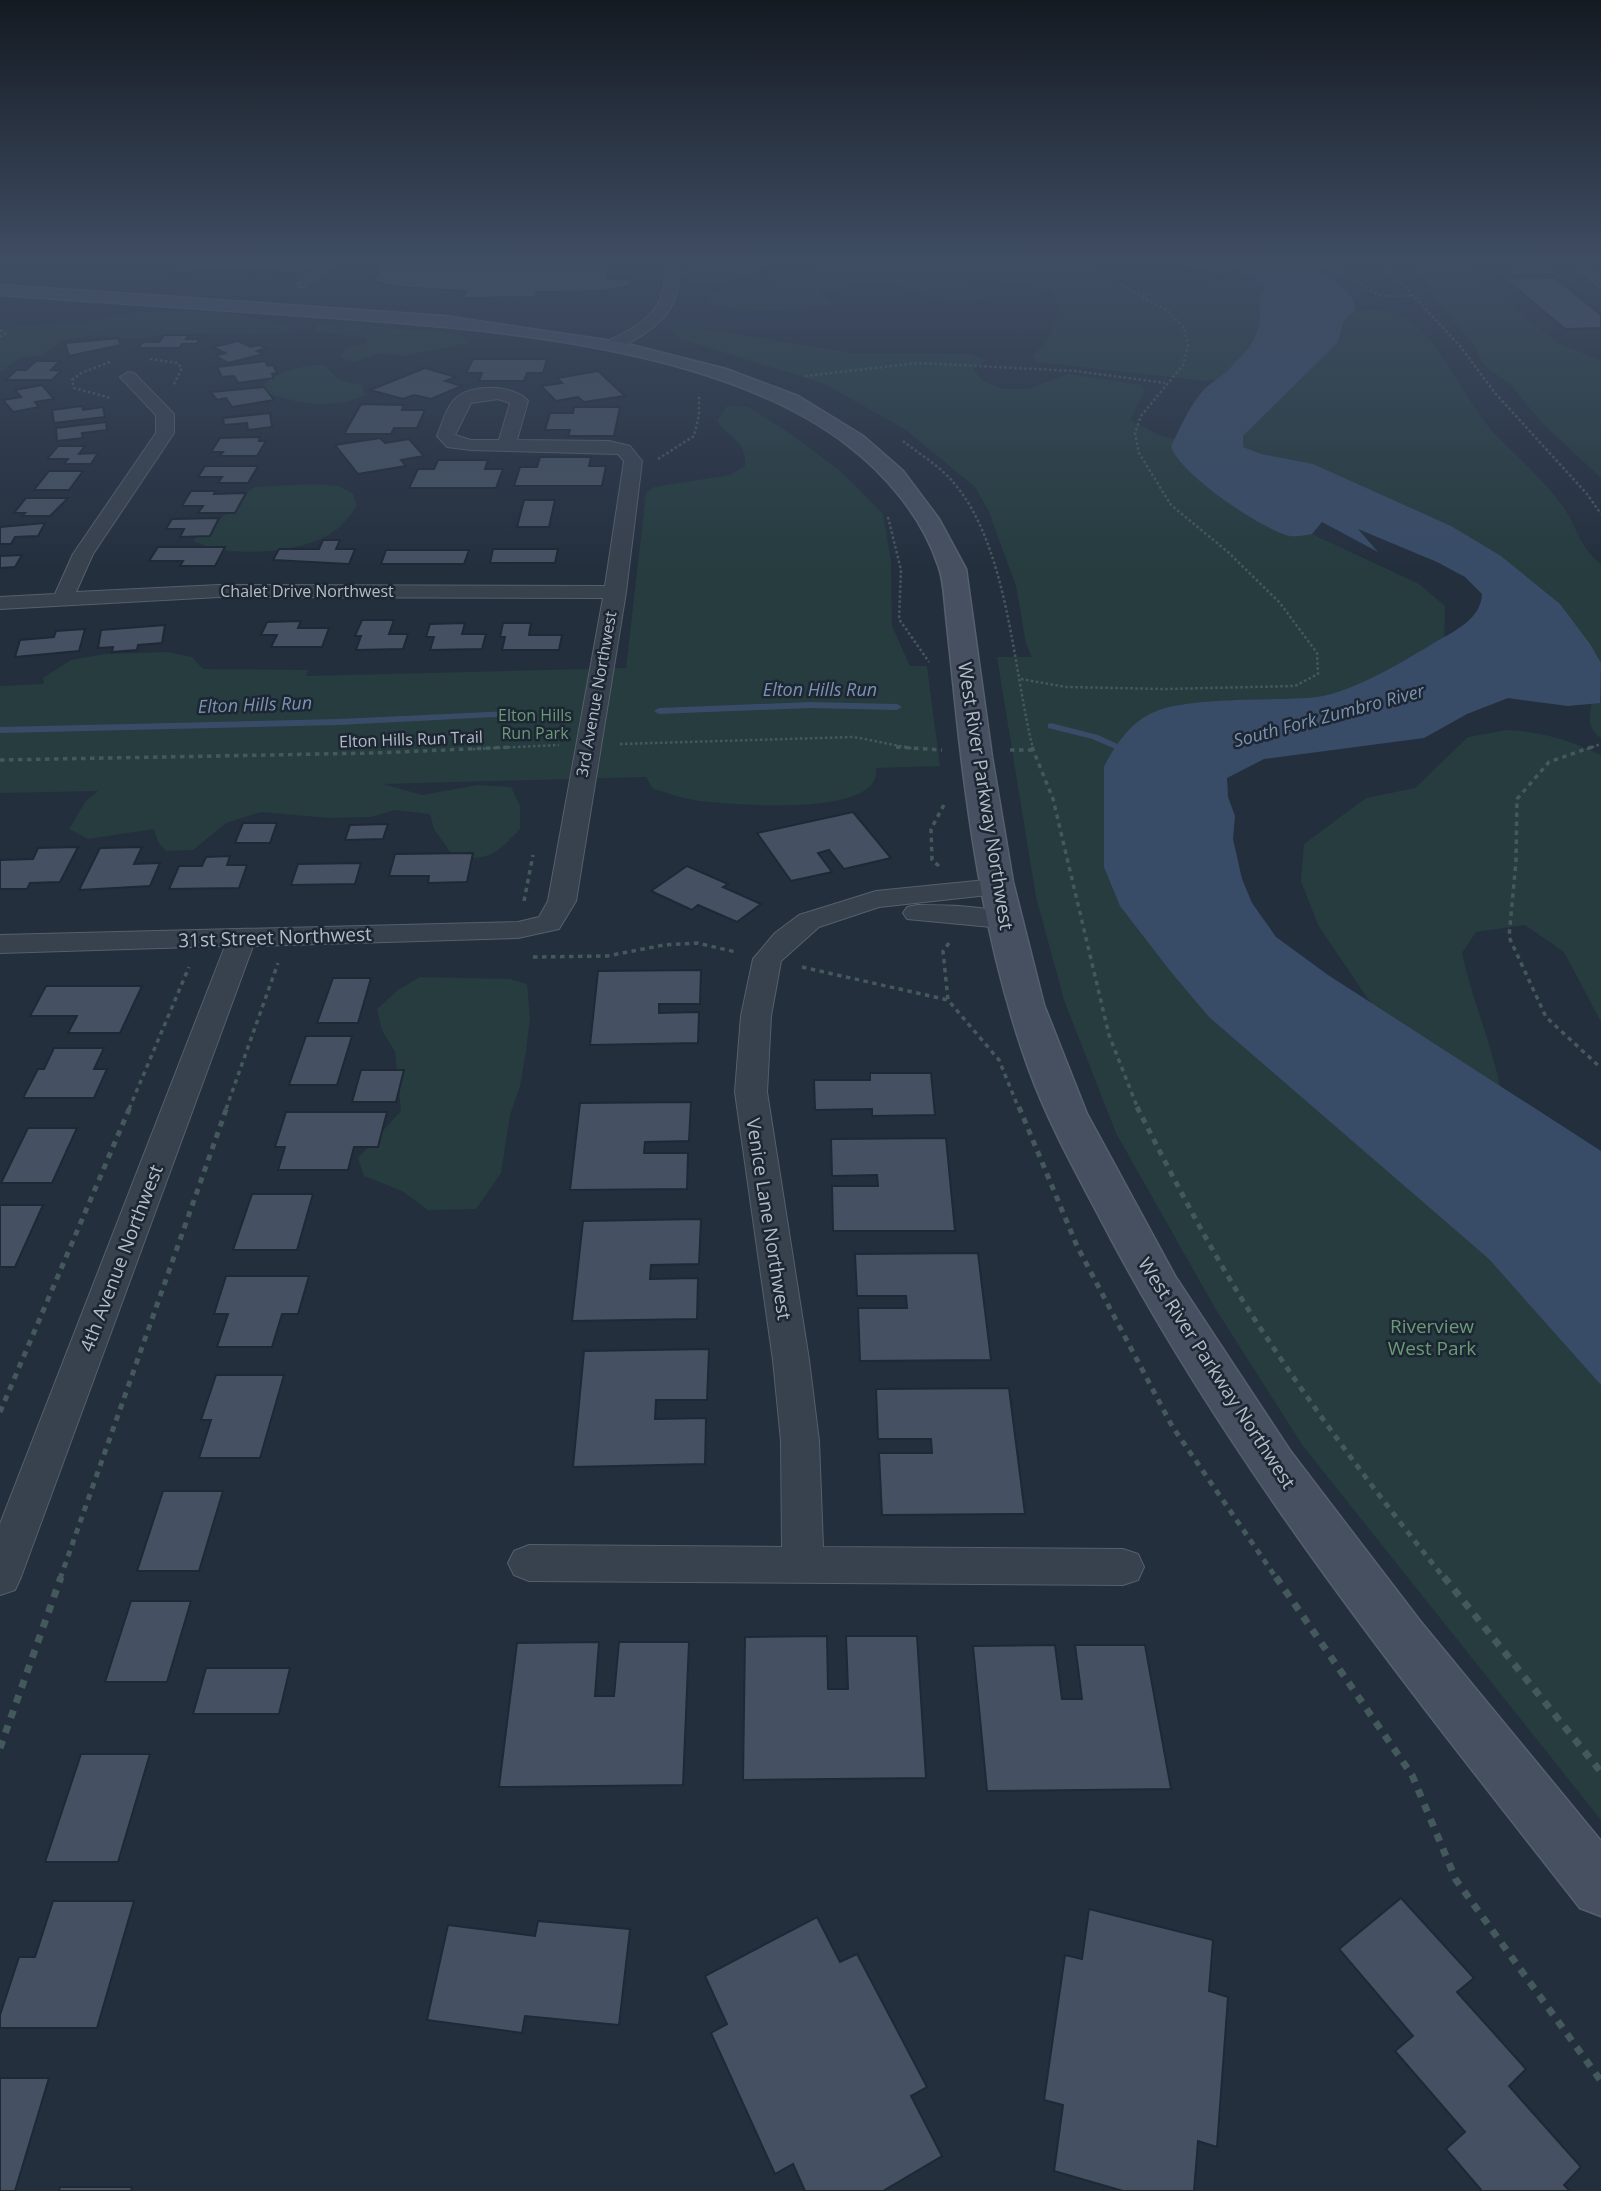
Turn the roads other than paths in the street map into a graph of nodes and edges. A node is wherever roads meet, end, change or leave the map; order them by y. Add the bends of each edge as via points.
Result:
1 (683, 363) edge
2 (128, 377) dead end
3 (507, 445) dead end
4 (615, 592) junction
5 (63, 599) junction
6 (0, 603) edge
7 (999, 903) junction
8 (549, 923) joint
9 (242, 938) junction
10 (0, 944) edge
11 (529, 1563) dead end
12 (803, 1564) junction
13 (1123, 1567) dead end
14 (0, 1577) edge
15 (1601, 1887) edge

1 - 7 main road, West River Parkway Northwest via 717,372 805,408 877,457 934,524 953,569
2 - 5 street via 165,414 165,433 82,554
3 - 4 street, 3rd Avenue Northwest via 624,450 633,467
4 - 5 street, Chalet Drive Northwest via 219,591
4 - 8 street, 3rd Avenue Northwest via 562,901
5 - 6 street, Chalet Drive Northwest
7 - 12 street, Venice Lane Northwest via 960,914 835,913 809,921 767,959 756,1016 751,1092 800,1441
7 - 15 main road, West River Parkway Northwest via 1047,1067 1148,1273 1358,1583
8 - 9 street, 31st Street Northwest via 518,930
9 - 10 street, 31st Street Northwest
9 - 14 street, 4th Avenue Northwest
11 - 12 street
12 - 13 street

